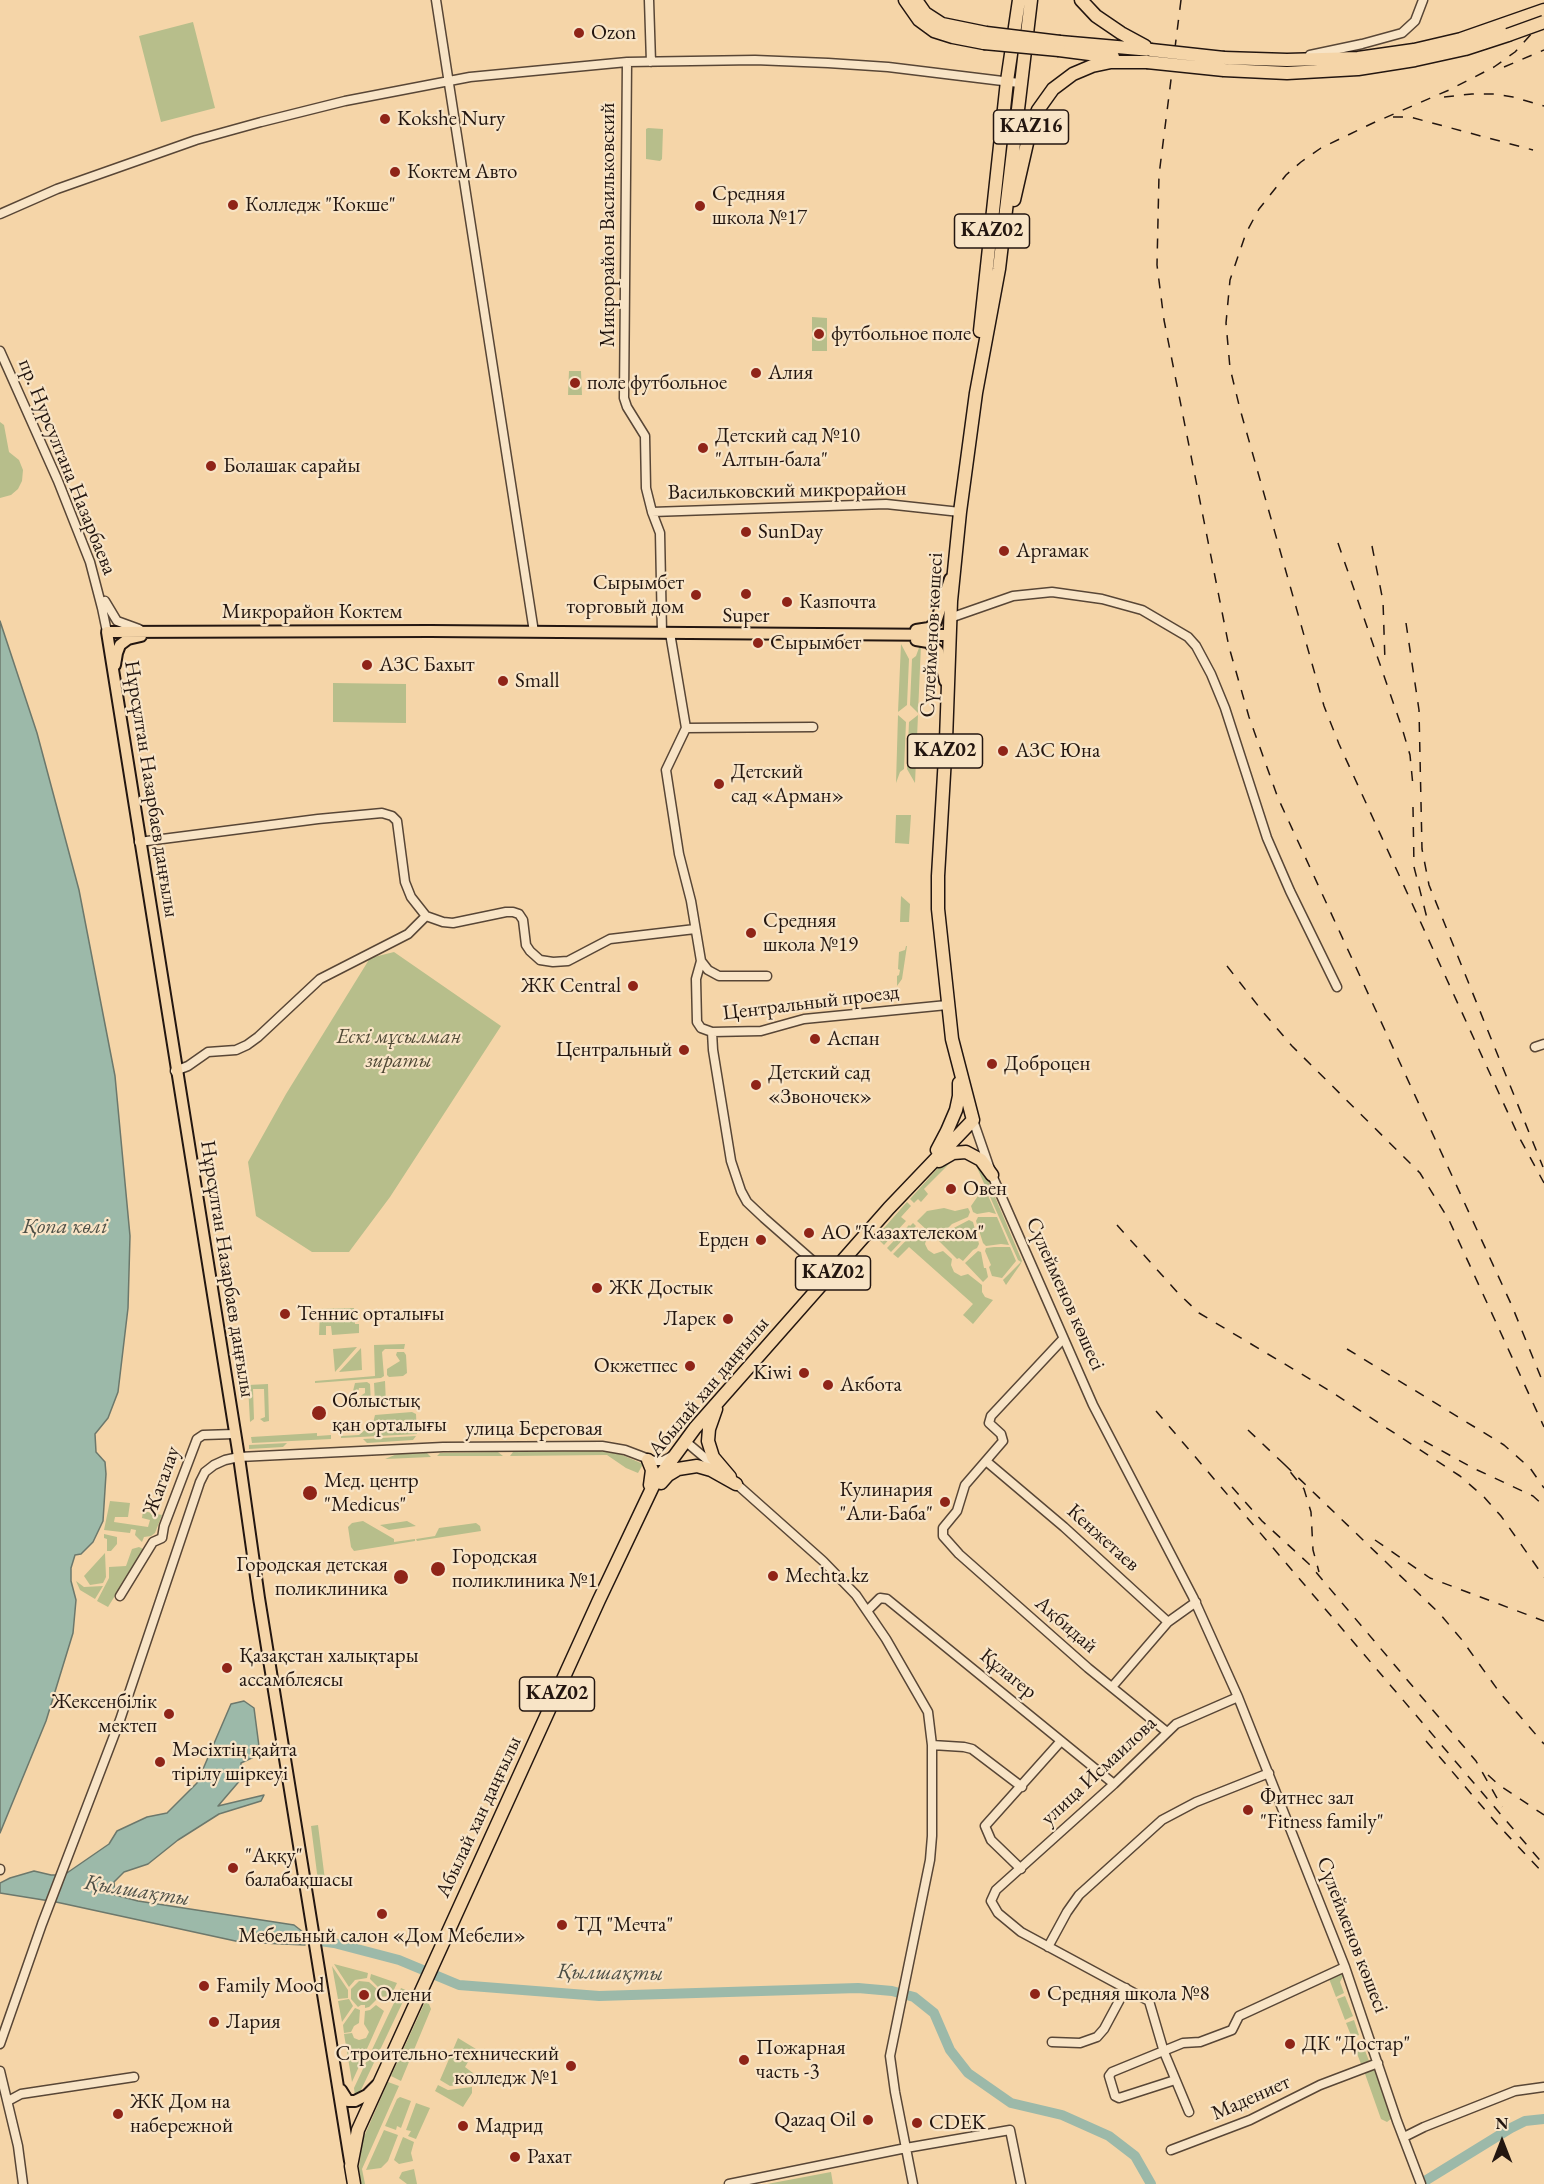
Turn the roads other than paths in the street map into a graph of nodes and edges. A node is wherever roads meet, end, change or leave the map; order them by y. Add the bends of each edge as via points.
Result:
1 (436, 0) edge
2 (649, 0) edge
3 (905, 0) edge
4 (916, 0) edge
5 (1017, 0) edge
6 (1031, 0) edge
7 (1081, 0) edge
8 (1422, 0) edge
9 (1544, 10) edge
10 (1544, 22) edge
11 (1507, 29) junction
12 (985, 38) junction
13 (1149, 56) junction
14 (1287, 60) junction
15 (651, 62) junction
16 (627, 63) junction
17 (1224, 64) junction
18 (449, 80) junction
19 (1013, 82) junction
20 (0, 214) edge
21 (999, 269) junction
22 (0, 351) edge
23 (981, 355) junction
24 (652, 512) junction
25 (960, 512) junction
26 (955, 558) junction
27 (95, 578) junction
28 (950, 618) junction
29 (107, 632) junction
30 (160, 632) junction
31 (534, 632) junction
32 (666, 633) junction
33 (883, 635) junction
34 (950, 635) junction
35 (114, 683) junction
36 (948, 696) junction
37 (813, 726) dead end
38 (686, 728) junction
39 (139, 842) junction
40 (426, 916) junction
41 (696, 929) junction
42 (701, 961) junction
43 (767, 976) dead end
44 (1337, 987) dead end
45 (947, 1005) junction
46 (712, 1032) junction
47 (955, 1051) junction
48 (175, 1071) junction
49 (973, 1120) junction
50 (992, 1175) junction
51 (919, 1176) junction
52 (830, 1276) junction
53 (1063, 1339) junction
54 (727, 1392) junction
55 (234, 1434) junction
56 (689, 1444) junction
57 (676, 1453) junction
58 (238, 1457) junction
59 (648, 1460) junction
60 (986, 1461) junction
61 (736, 1484) junction
62 (644, 1504) junction
63 (120, 1596) dead end
64 (1196, 1602) junction
65 (868, 1610) junction
66 (1168, 1622) junction
67 (1112, 1687) junction
68 (1238, 1697) junction
69 (1167, 1732) junction
70 (1061, 1741) junction
71 (932, 1745) junction
72 (1269, 1773) junction
73 (1114, 1784) junction
74 (1022, 1787) junction
75 (1021, 1869) junction
76 (1047, 1947) junction
77 (1345, 1967) junction
78 (1126, 1988) junction
79 (1052, 2042) dead end
80 (0, 2044) edge
81 (1164, 2052) junction
82 (1378, 2063) junction
83 (0, 2071) edge
84 (134, 2076) dead end
85 (1175, 2080) junction
86 (338, 2081) junction
87 (379, 2083) junction
88 (1544, 2087) edge
89 (8, 2101) junction
90 (1189, 2112) dead end
91 (1404, 2137) junction
92 (906, 2148) junction
93 (1171, 2150) dead end
94 (351, 2166) junction
95 (23, 2184) edge
96 (354, 2184) edge
97 (729, 2184) edge
98 (913, 2184) edge
99 (1021, 2184) edge
100 (1422, 2184) edge

1 - 18 street
2 - 15 street
3 - 12 highway, KAZ16 via 919,20 934,31 953,38
4 - 12 highway, KAZ16 via 925,13 942,24
5 - 19 highway, KАZ02
6 - 19 highway, KАZ02
7 - 13 highway, KAZ16
8 - 14 street via 1415,21 1402,33
9 - 11 highway, KAZ16
10 - 11 highway, KAZ16, bridge
11 - 14 highway, KAZ16 via 1358,58
11 - 17 highway, KAZ16 via 1465,49 1358,69 1287,73
12 - 13 highway, KAZ16, bridge
13 - 17 highway, KAZ16, bridge
13 - 21 highway, KAZ16 via 1082,69 1063,81 1045,100 1026,144
14 - 17 highway, KAZ16
15 - 16 street
15 - 19 street via 828,63
16 - 18 street
16 - 24 street, Микрорайон Васильковский via 624,398 645,436 646,484
18 - 20 street via 326,105 196,140 57,189
18 - 31 street
19 - 21 highway, KАZ02
19 - 23 highway, KАZ02
21 - 23 highway, KАZ02
22 - 27 street, пр. Нурсултана Назарбаева via 62,491
23 - 25 highway, Сүлейменов көшесі / KАZ02
24 - 25 street, Васильковский микрорайон via 878,504
24 - 32 street, Микрорайон Васильковский via 660,533
25 - 26 highway, Сүлейменов көшесі / KАZ02
26 - 28 highway, Сүлейменов көшесі / KАZ02
26 - 33 main road via 940,614 933,625
27 - 29 street, пр. Нурсултана Назарбаева
27 - 30 street via 117,621
28 - 34 highway, Сүлейменов көшесі / KАZ02
28 - 44 street via 1013,596 1052,592 1102,598 1142,610 1188,637 1211,675 1267,838
29 - 30 main road, Микрорайон Коктем
29 - 35 main road, Нұрсұлтан Назарбаев даңғылы
30 - 31 main road, Микрорайон Коктем
30 - 35 main road via 134,637 120,645
31 - 32 main road, Микрорайон Коктем
32 - 33 main road, Микрорайон Коктем
32 - 38 street, Микрорайон Васильковский
33 - 34 main road
33 - 36 main road via 933,646 940,657
34 - 36 highway, Сүлейменов көшесі / KАZ02
35 - 39 main road, Нұрсұлтан Назарбаев даңғылы
36 - 45 highway, Сүлейменов көшесі / KАZ02 via 938,876
37 - 38 street
38 - 41 street via 666,770
39 - 40 street via 382,813 397,821 405,882
39 - 48 main road, Нұрсұлтан Назарбаев даңғылы
40 - 41 street via 453,922 519,914 530,951 540,960 553,962 575,958 610,939
40 - 48 street via 408,934 320,979 247,1045 208,1052
41 - 42 street
42 - 43 street via 719,976
42 - 46 street via 696,979 697,1022
45 - 46 street, Центральный проезд via 804,1019 761,1031
45 - 47 highway, Сүлейменов көшесі / KАZ02
46 - 52 street, Центральный проезд via 731,1161 741,1191 747,1202
47 - 49 highway, Сүлейменов көшесі / KАZ02
47 - 51 highway, KАZ02 via 958,1103 944,1139
48 - 55 main road, Нұрсұлтан Назарбаев даңғылы
49 - 50 street, Сүлейменов көшесі
49 - 51 highway, Абылай хан даңғылы / KАZ02
50 - 51 highway via 977,1157 962,1151 944,1157
50 - 53 street, Сүлейменов көшесі
51 - 52 highway, Абылай хан даңғылы / KАZ02
52 - 54 highway, Абылай хан даңғылы / KАZ02
53 - 60 street via 991,1416 989,1423 1003,1438
53 - 64 street, Сүлейменов көшесі via 1108,1437
54 - 56 highway, Абылай хан даңғылы / KАZ02
54 - 61 highway via 713,1417 708,1441 713,1456
55 - 58 main road, Нұрсұлтан Назарбаев даңғылы
55 - 63 street, Жагалау via 203,1435 197,1439 162,1538 153,1542
56 - 57 highway, Абылай хан даңғылы / KАZ02
56 - 61 street
57 - 59 street via 663,1461
57 - 62 highway, Абылай хан даңғылы / KАZ02
58 - 59 street, улица Береговая via 433,1447 570,1446 614,1448
58 - 80 street, улица Береговая via 214,1465 200,1482 120,1720
58 - 86 main road, Нұрсұлтан Назарбаев даңғылы
59 - 62 highway via 652,1474
60 - 66 street, Кенжетаев
60 - 67 street, Ақбидай via 965,1485 957,1511 943,1528 943,1536 958,1554
61 - 62 highway via 706,1468 686,1467 668,1475
61 - 65 street via 823,1561
62 - 87 highway, Абылай хан даңғылы / KАZ02
64 - 66 street
64 - 68 street, Сүлейменов көшесі
65 - 70 street, Құлагер via 879,1599 887,1599
65 - 71 street via 925,1704
66 - 67 street
67 - 69 street, Ақбидай
68 - 69 street, улица Исмаилова via 1183,1719
68 - 72 street, Сүлейменов көшесі
69 - 73 street, улица Исмаилова
70 - 73 street, Құлагер
70 - 74 street
71 - 74 street via 972,1749
71 - 92 street via 930,1860 891,2048
72 - 76 street via 1196,1802 1162,1821 1079,1895
72 - 77 street, Сүлейменов көшесі
73 - 75 street, улица Исмаилова
74 - 75 street via 985,1826 991,1840
75 - 76 street, улица Исмаилова via 996,1890 991,1901 998,1913 1021,1932
76 - 78 street
77 - 81 street via 1239,2016 1232,2030
77 - 82 street, Сүлейменов көшесі
78 - 79 street via 1097,2037 1080,2043
78 - 81 street via 1149,2001
81 - 85 street
81 - 85 street via 1109,2074 1115,2096
82 - 91 street, Сүлейменов көшесі
82 - 93 street, Мадениет
83 - 89 street
84 - 89 street via 28,2092
85 - 90 street
86 - 87 main road via 348,2101 367,2095
86 - 94 main road, Нұрсұлтан Назарбаев даңғылы
87 - 94 highway, KАZ02 via 358,2130
88 - 91 street via 1515,2091
89 - 95 street
91 - 100 street, Сүлейменов көшесі
92 - 97 street
92 - 98 street
92 - 99 street via 1010,2130
94 - 96 highway, KАZ02

